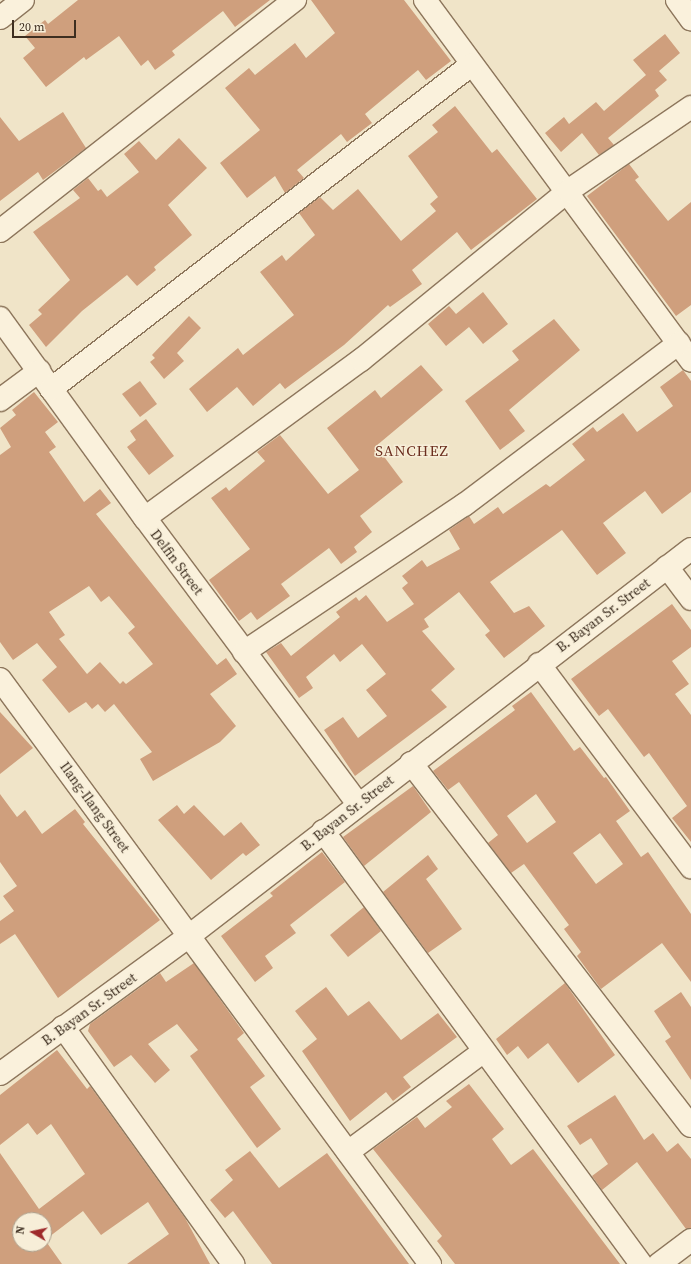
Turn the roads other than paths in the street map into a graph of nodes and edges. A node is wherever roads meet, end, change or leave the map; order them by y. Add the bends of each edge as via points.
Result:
1 (23, 0) edge
2 (295, 0) edge
3 (425, 0) edge
4 (677, 0) edge
5 (0, 18) edge
6 (691, 19) edge
7 (471, 65) junction
8 (691, 107) edge
9 (568, 191) junction
10 (0, 231) edge
11 (0, 318) edge
12 (679, 343) junction
13 (691, 361) edge
14 (39, 371) junction
15 (51, 389) junction
16 (0, 400) edge
17 (145, 518) junction
18 (691, 549) edge
19 (667, 567) junction
20 (691, 600) edge
21 (244, 652) junction
22 (539, 664) junction
23 (0, 679) edge
24 (411, 763) junction
25 (358, 804) junction
26 (323, 831) junction
27 (691, 867) edge
28 (189, 936) junction
29 (63, 1028) junction
30 (484, 1051) junction
31 (0, 1074) edge
32 (691, 1126) edge
33 (348, 1152) junction
34 (691, 1240) edge
35 (233, 1264) edge
36 (430, 1264) edge
37 (641, 1264) edge
38 (659, 1264) edge

1 - 5 street
2 - 10 street
3 - 7 street
4 - 6 street
7 - 9 street
7 - 15 street
8 - 9 street
9 - 12 street
9 - 17 street via 361,360
11 - 14 street, Delfin Street
12 - 13 street
12 - 21 street via 464,505
14 - 15 street, Delfin Street
14 - 16 street
15 - 17 street, Delfin Street
17 - 21 street, Delfin Street
18 - 19 street, B. Bayan Sr. Street
19 - 20 street
19 - 22 street, B. Bayan Sr. Street
21 - 25 street, Delfin Street
22 - 24 street, B. Bayan Sr. Street
22 - 27 street
23 - 28 street, Ilang-Ilang Street
24 - 25 street, B. Bayan Sr. Street
24 - 32 street
25 - 26 street, B. Bayan Sr. Street
26 - 28 street, B. Bayan Sr. Street
26 - 30 street
28 - 29 street, B. Bayan Sr. Street
28 - 33 street, Ilang-Ilang Street
29 - 31 street, B. Bayan Sr. Street
29 - 35 street
30 - 33 street
30 - 37 street
33 - 36 street, Ilang-Ilang Street
34 - 38 street

